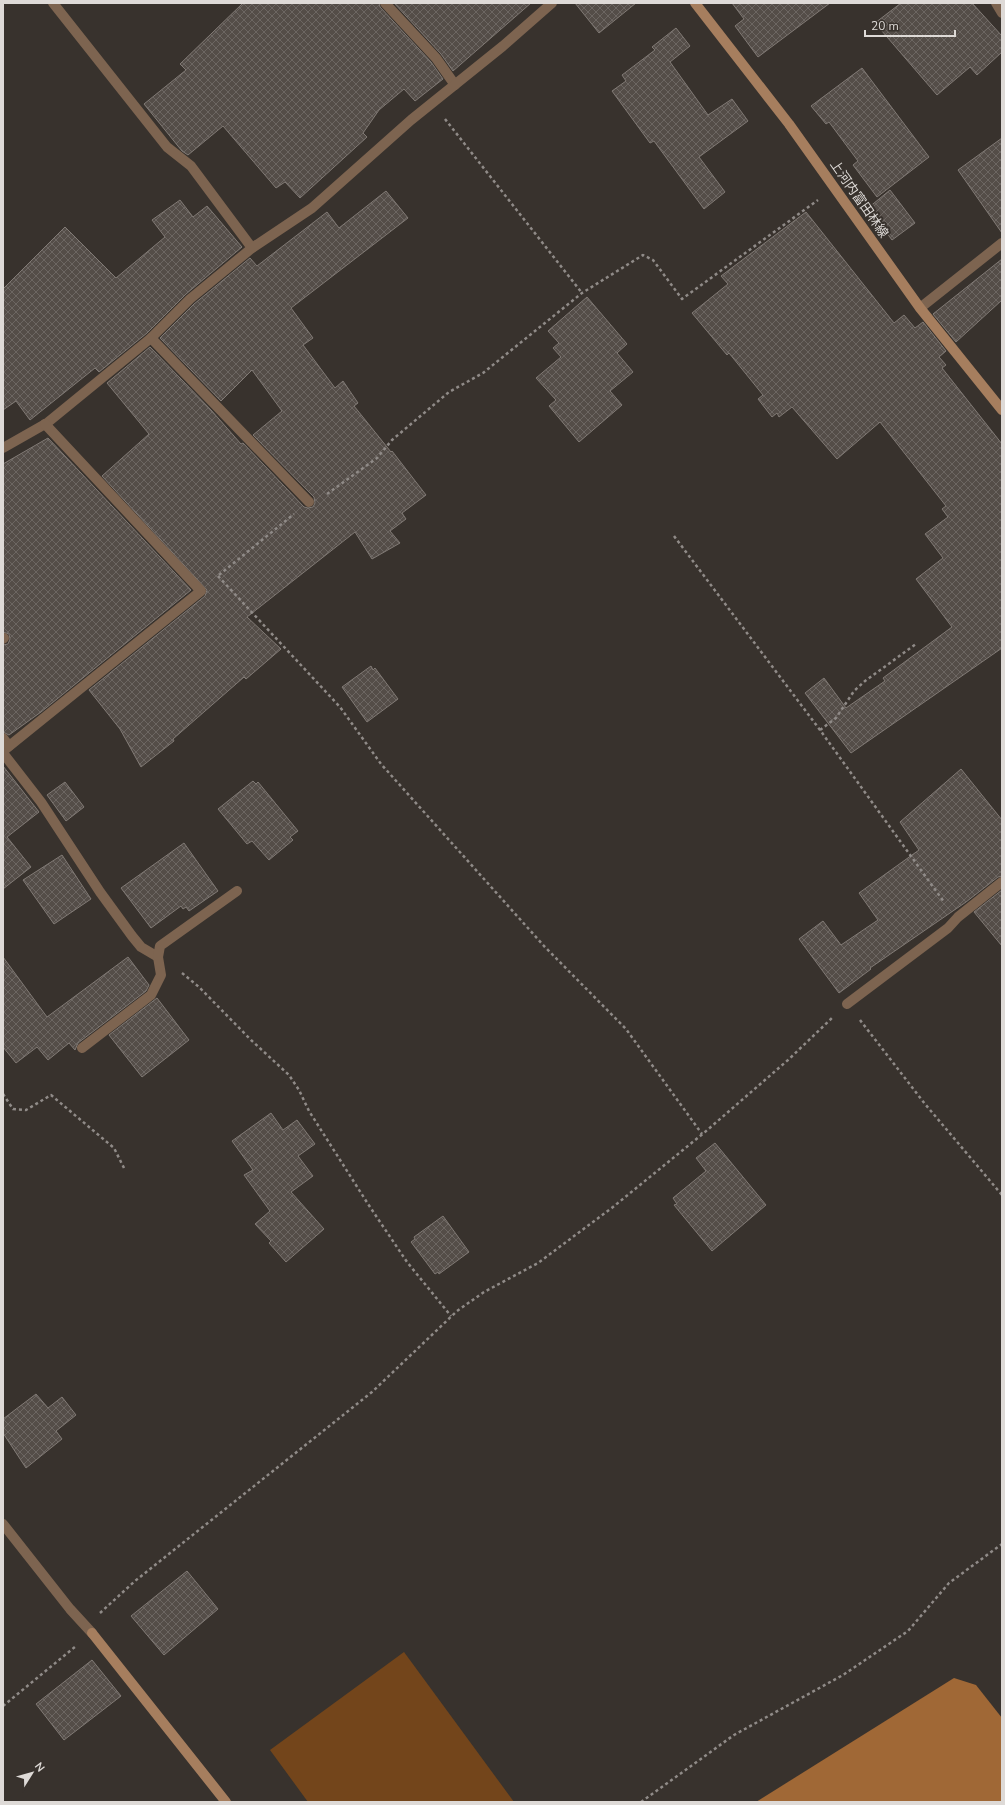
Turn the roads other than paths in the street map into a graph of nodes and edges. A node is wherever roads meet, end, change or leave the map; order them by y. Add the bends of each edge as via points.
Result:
1 (53, 3) edge
2 (385, 3) edge
3 (552, 3) edge
4 (695, 3) edge
5 (996, 3) edge
6 (1002, 13) edge
7 (455, 85) junction
8 (1002, 242) edge
9 (252, 248) junction
10 (920, 308) junction
11 (151, 338) junction
12 (1002, 410) edge
13 (45, 424) junction
14 (3, 448) edge
15 (309, 502) road end
16 (3, 738) edge
17 (5, 750) edge
18 (1002, 882) edge
19 (237, 891) dead end
20 (158, 957) junction
21 (847, 1004) road end
22 (82, 1048) dead end
23 (3, 1524) edge
24 (89, 1629) joint
25 (226, 1802) edge

1 - 9 street via 167,147 191,166
2 - 7 street via 436,58
3 - 7 street
4 - 10 main road, 上河内富田林線 via 789,124
5 - 6 street
7 - 9 street via 312,208
8 - 10 street
9 - 11 street via 190,299
10 - 12 main road, 上河内富田林線
11 - 13 street
11 - 15 street
13 - 14 street
13 - 17 street via 201,591
16 - 17 street
17 - 20 street via 132,936 141,947
18 - 21 street via 948,928
19 - 20 street via 160,946
20 - 22 street via 161,975 151,995
23 - 24 street via 70,1609
24 - 25 main road

